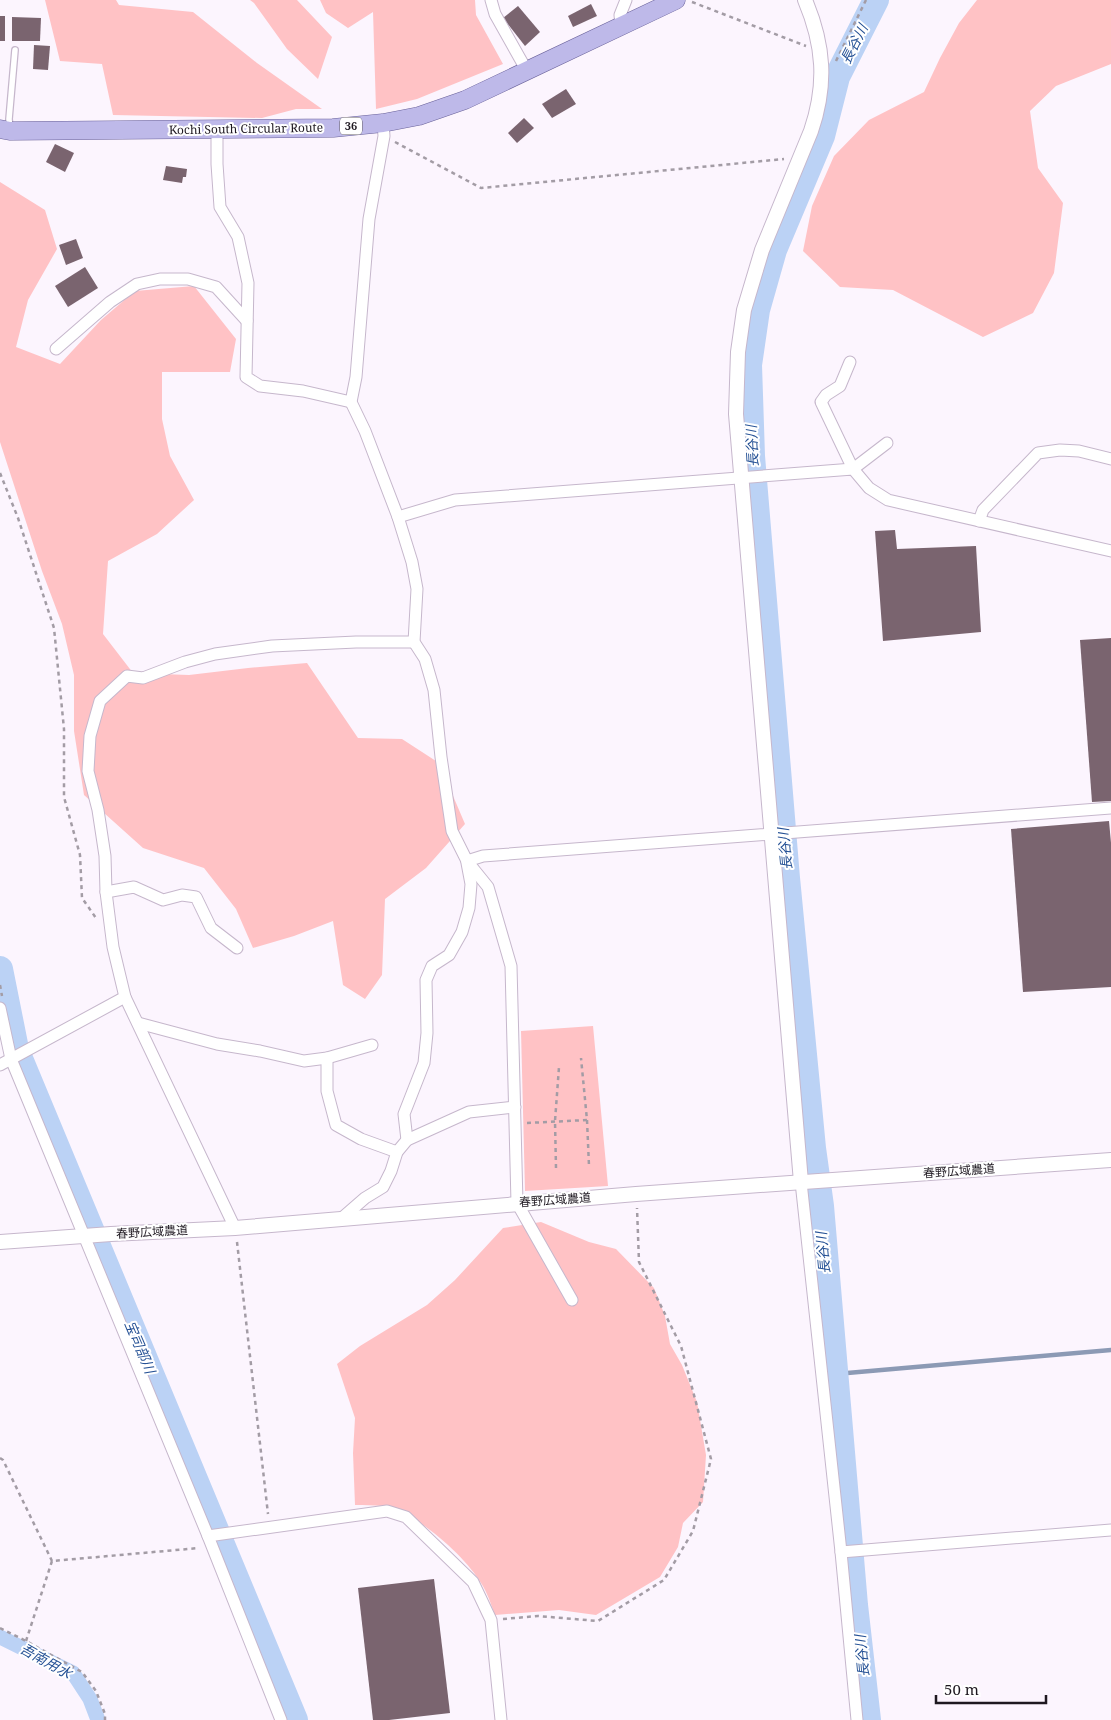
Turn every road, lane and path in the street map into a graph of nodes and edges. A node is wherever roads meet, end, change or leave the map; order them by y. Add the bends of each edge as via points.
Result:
1 (491, 0) edge
2 (626, 0) edge
3 (676, 0) edge
4 (686, 0) edge
5 (805, 0) edge
6 (866, 0) edge
7 (621, 26) junction
8 (15, 50) dead end
9 (820, 52) junction
10 (834, 64) dead end
11 (527, 70) junction
12 (216, 129) junction
13 (5, 130) edge
14 (383, 130) junction
15 (800, 158) junction
16 (247, 321) junction
17 (56, 349) dead end
18 (850, 362) dead end
19 (351, 402) junction
20 (887, 443) dead end
21 (1111, 459) edge
22 (853, 470) junction
23 (0, 473) edge
24 (750, 478) junction
25 (398, 517) junction
26 (979, 521) junction
27 (1111, 551) edge
28 (414, 642) junction
29 (1111, 808) edge
30 (780, 833) junction
31 (467, 861) junction
32 (106, 892) junction
33 (97, 920) dead end
34 (237, 948) dead end
35 (126, 997) junction
36 (0, 1008) edge
37 (138, 1023) junction
38 (372, 1045) dead end
39 (327, 1058) junction
40 (582, 1058) dead end
41 (11, 1059) junction
42 (0, 1065) edge
43 (559, 1067) dead end
44 (515, 1107) junction
45 (587, 1120) junction
46 (555, 1121) junction
47 (515, 1123) junction
48 (407, 1140) junction
49 (398, 1152) junction
50 (1111, 1160) edge
51 (589, 1166) dead end
52 (556, 1168) dead end
53 (801, 1182) junction
54 (636, 1194) junction
55 (517, 1203) junction
56 (342, 1218) junction
57 (235, 1228) junction
58 (86, 1235) junction
59 (0, 1242) edge
60 (572, 1300) dead end
61 (0, 1458) edge
62 (270, 1526) junction
63 (1111, 1530) edge
64 (208, 1536) junction
65 (212, 1547) junction
66 (841, 1552) junction
67 (52, 1561) junction
68 (491, 1620) junction
69 (0, 1628) edge
70 (26, 1641) junction
71 (105, 1720) edge
72 (281, 1720) edge
73 (501, 1720) edge
74 (857, 1720) edge

1 - 11 street via 495,14
2 - 7 street via 620,15
3 - 7 main road, Kochi South Circular Route / 36
4 - 9 path
5 - 9 street
6 - 10 path
7 - 11 main road, Kochi South Circular Route / 36
8 - 13 lane via 9,119
9 - 15 street via 822,89 818,112
11 - 14 main road, Kochi South Circular Route / 36 via 465,100
12 - 13 main road, Kochi South Circular Route / 36
12 - 14 main road, Kochi South Circular Route / 36
12 - 16 street via 220,207 238,238 248,283
14 - 15 path via 481,188
14 - 19 street via 369,219 356,377
15 - 24 street via 762,250 744,310 738,352 736,414
16 - 17 street via 216,287 188,279 160,279 137,284 110,302
16 - 19 street via 246,377 260,386 303,391
18 - 22 street via 840,386 821,402
19 - 25 street
20 - 22 street
21 - 26 street via 1060,450 1038,453 983,510
22 - 24 street
22 - 26 street via 869,488 888,500
23 - 33 path via 54,628 64,729 64,797 80,855 82,898
24 - 25 street via 455,500
24 - 30 street
25 - 28 street via 418,589
26 - 27 street
28 - 31 street via 425,659 434,690 440,757 452,831
28 - 32 street via 272,646 215,654 143,678 126,676 100,701 90,736 88,771 98,810
29 - 30 street
30 - 31 street via 483,856
30 - 53 street
31 - 44 street via 488,887 511,966
31 - 48 street via 471,884 462,932 449,955 432,966 426,980 424,1062 404,1114
32 - 34 street via 134,887 163,900 182,895 196,898 211,928
32 - 35 street via 113,947
35 - 37 street
35 - 41 street
36 - 41 street
37 - 39 street via 217,1044 304,1061
37 - 57 street
38 - 39 street
39 - 49 street via 327,1091 336,1125 361,1139
40 - 45 path
41 - 42 street
41 - 58 street
43 - 46 path
44 - 47 street
44 - 48 street via 469,1112
45 - 46 path
45 - 51 path
46 - 47 path
46 - 52 path
47 - 55 street
48 - 49 street
49 - 56 street via 383,1187
50 - 53 street, 春野広域農道
53 - 54 street, 春野広域農道
53 - 66 street
54 - 55 street, 春野広域農道
54 - 68 path via 639,1262 681,1346 711,1459 693,1531 664,1580 598,1621 538,1616
55 - 56 street, 春野広域農道
55 - 60 street
56 - 57 street, 春野広域農道
57 - 58 street, 春野広域農道
57 - 62 path
58 - 59 street, 春野広域農道
58 - 64 street
61 - 67 path
62 - 64 street
62 - 68 street via 387,1511 406,1517 473,1582
63 - 66 street
64 - 65 street
65 - 67 path
65 - 72 street
66 - 74 street
67 - 70 path
68 - 73 street
69 - 70 path
70 - 71 path via 82,1672 96,1691

